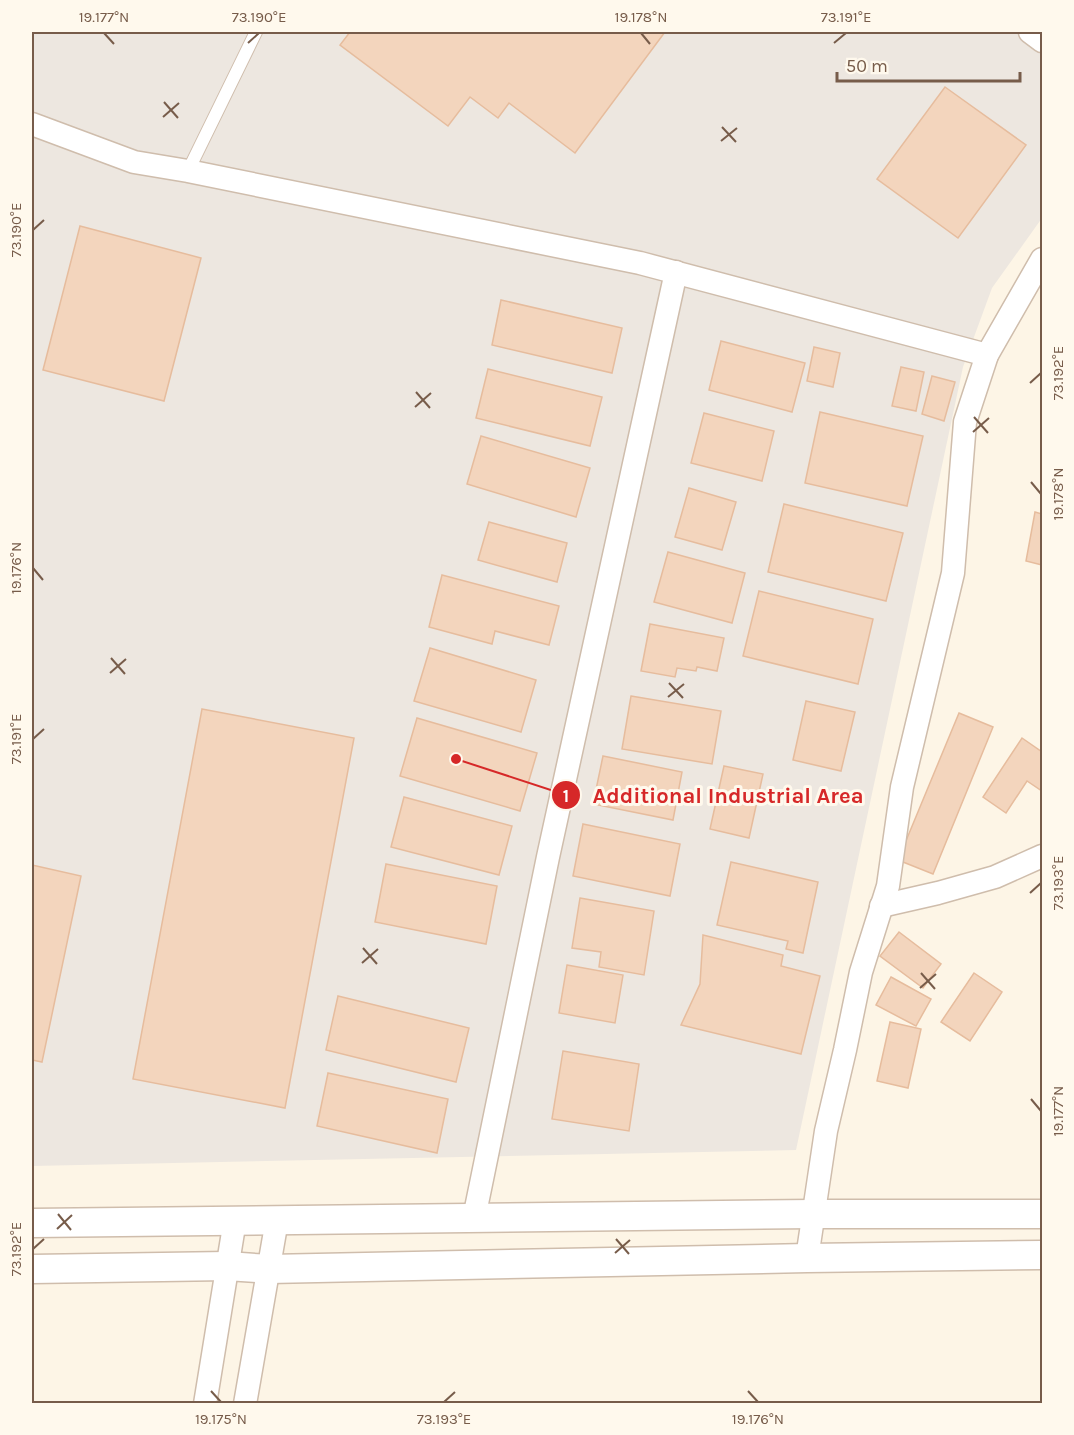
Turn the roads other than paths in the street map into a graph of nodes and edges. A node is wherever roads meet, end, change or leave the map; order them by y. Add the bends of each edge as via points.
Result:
1 (256, 32) edge
2 (1030, 32) edge
3 (1042, 41) edge
4 (32, 124) edge
5 (188, 171) junction
6 (1042, 259) edge
7 (676, 272) junction
8 (987, 355) junction
9 (1042, 856) edge
10 (881, 906) junction
11 (814, 1214) junction
12 (1042, 1214) edge
13 (474, 1218) junction
14 (235, 1220) junction
15 (277, 1220) junction
16 (32, 1223) edge
17 (1042, 1255) edge
18 (807, 1258) junction
19 (227, 1266) junction
20 (32, 1269) edge
21 (269, 1269) junction
22 (205, 1404) edge
23 (245, 1404) edge

1 - 5 lane
2 - 3 street
4 - 5 street via 134,162
5 - 7 street
6 - 8 street
7 - 8 street
7 - 13 street via 548,857
8 - 10 street via 965,422 953,573 902,787 888,886
9 - 10 street via 995,878
10 - 11 street via 861,972 826,1131
11 - 12 street
11 - 13 street
11 - 18 street
13 - 15 street
14 - 15 street
14 - 16 street
14 - 19 street
15 - 21 street
17 - 18 street
18 - 21 street
19 - 20 street
19 - 21 street
19 - 22 street
21 - 23 street

